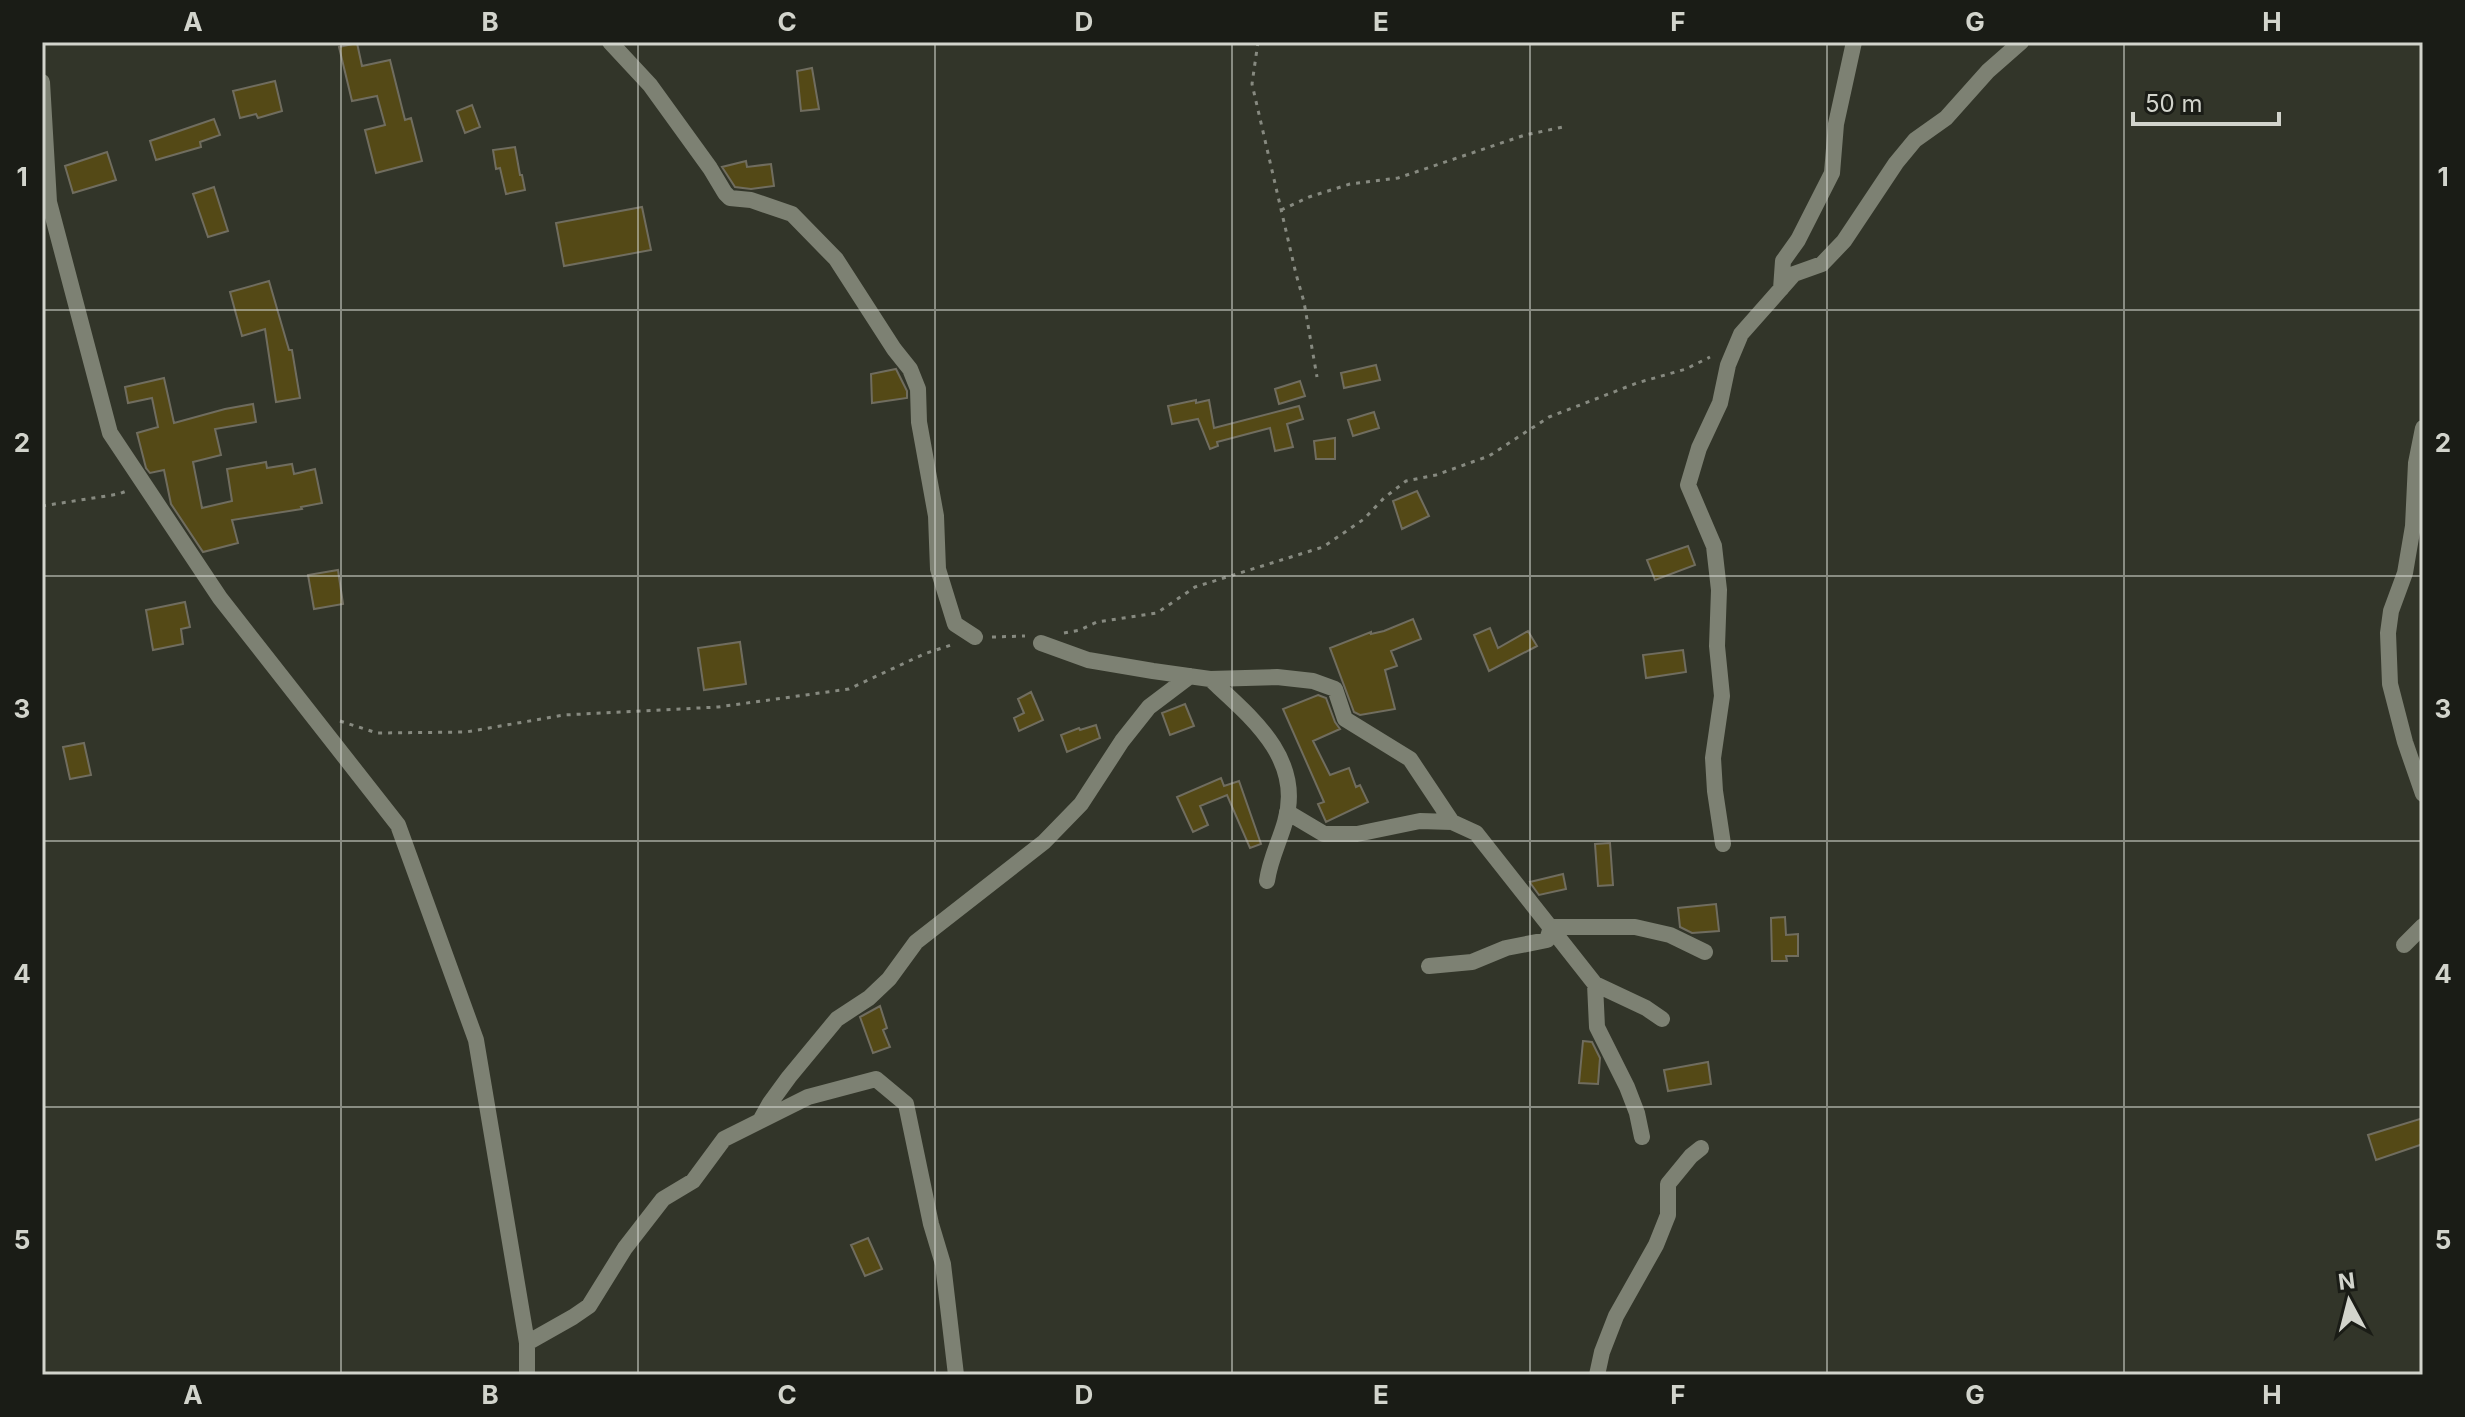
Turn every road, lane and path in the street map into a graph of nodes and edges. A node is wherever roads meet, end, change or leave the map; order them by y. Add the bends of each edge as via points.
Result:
1 (610, 42) edge
2 (1258, 42) edge
3 (1854, 42) edge
4 (2021, 42) edge
5 (42, 82) edge
6 (1563, 127) dead end
7 (43, 131) edge
8 (1281, 210) junction
9 (1781, 289) junction
10 (1733, 354) junction
11 (1317, 377) dead end
12 (2423, 428) edge
13 (144, 484) junction
14 (42, 506) edge
15 (975, 637) junction
16 (1041, 643) junction
17 (1190, 676) junction
18 (1210, 679) junction
19 (309, 712) junction
20 (2423, 794) edge
21 (1287, 812) junction
22 (1452, 822) junction
23 (1723, 844) dead end
24 (1267, 881) dead end
25 (2423, 926) edge
26 (1551, 927) junction
27 (2404, 945) dead end
28 (1705, 952) dead end
29 (1429, 966) dead end
30 (1595, 984) junction
31 (1662, 1019) dead end
32 (760, 1121) junction
33 (1642, 1137) dead end
34 (1701, 1148) dead end
35 (527, 1343) junction
36 (527, 1375) edge
37 (956, 1375) edge
38 (1597, 1375) edge

1 - 15 street via 650,85 730,198 792,214 836,259 910,369 918,389 936,516 938,569 955,624
2 - 8 path via 1252,84
3 - 9 street via 1836,124 1832,173 1783,261
4 - 9 street via 1946,118 1915,140 1822,264 1794,274
5 - 7 street
6 - 8 path via 1398,178 1350,184
7 - 13 street via 49,202 110,433
8 - 11 path
9 - 10 street via 1741,334
10 - 16 path via 1719,353 1608,394 1549,417 1489,456 1406,481 1323,547 1195,587 1157,613 1097,622
10 - 23 street via 1688,485 1714,546 1719,590 1722,696 1713,758
12 - 20 street via 2408,557 2388,633 2392,696
13 - 14 path via 119,494
13 - 19 street via 220,598
15 - 16 path via 1030,636
15 - 19 path via 849,689 718,707 564,715 466,732 377,733
16 - 17 street via 1088,660
17 - 18 street
17 - 32 street via 1149,707 1081,804 1044,842 916,942 889,979 837,1019
18 - 21 street via 1272,741 1286,771
18 - 22 street via 1277,677 1335,689 1345,719 1410,759
19 - 35 street via 398,825 476,1040
21 - 22 street via 1324,834
21 - 24 street
22 - 26 street via 1476,833
25 - 27 street
26 - 28 street via 1635,927 1670,935
26 - 29 street via 1547,940 1472,962
26 - 30 street
30 - 31 street
30 - 33 street via 1597,1027 1627,1087
32 - 35 street via 724,1139 693,1181 663,1199 589,1306
32 - 37 street via 808,1097 876,1079 906,1104 943,1264
34 - 38 street via 1668,1184 1668,1215 1616,1316
35 - 36 street

